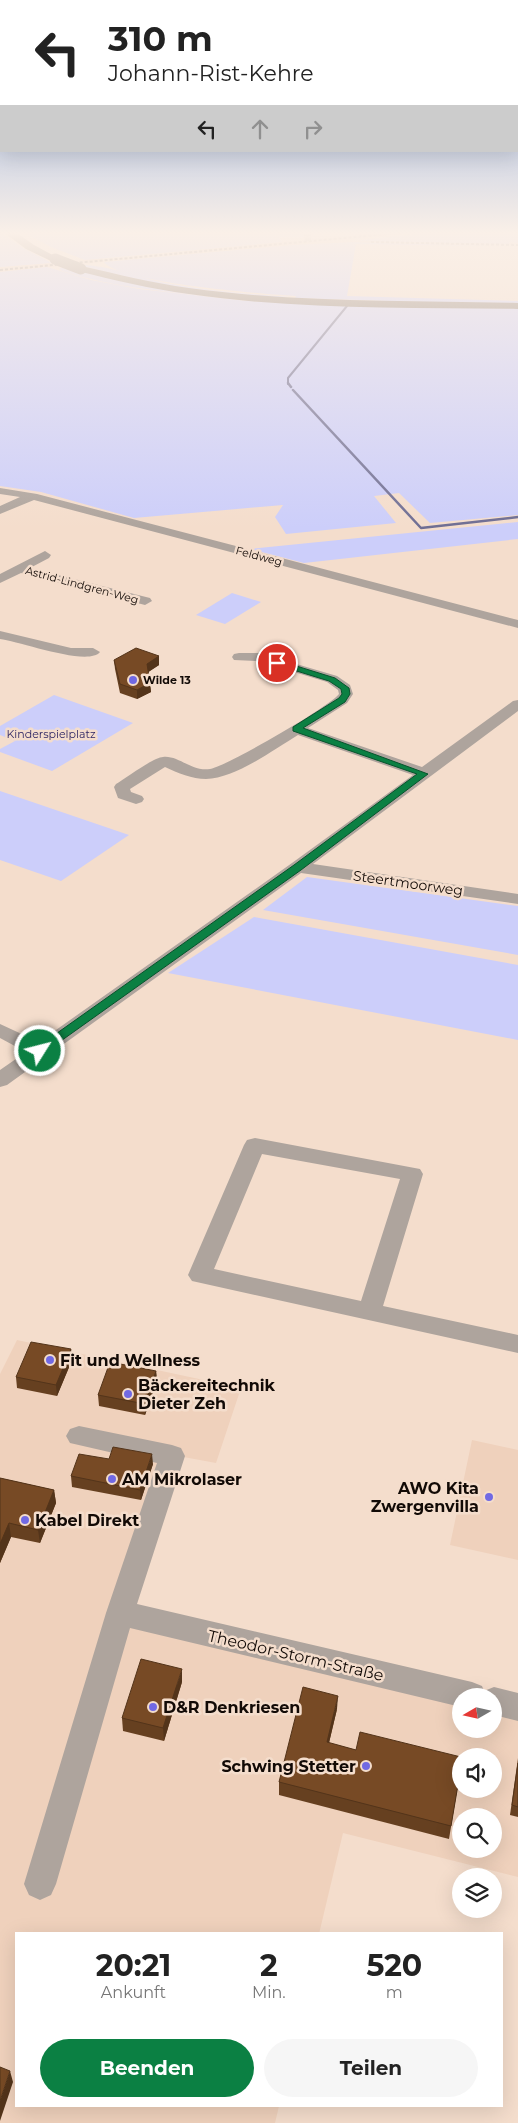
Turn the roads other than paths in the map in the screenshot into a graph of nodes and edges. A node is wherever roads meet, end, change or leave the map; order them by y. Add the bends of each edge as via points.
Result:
1 (0, 491) edge
2 (33, 496) junction
3 (0, 510) edge
4 (45, 555) dead end
5 (20, 569) junction
6 (0, 579) edge
7 (145, 601) dead end
8 (518, 624) edge
9 (0, 635) edge
10 (93, 652) dead end
11 (239, 657) dead end
12 (518, 704) edge
13 (296, 729) junction
14 (423, 774) junction
15 (136, 799) dead end
16 (298, 868) junction
17 (518, 898) edge
18 (0, 1030) edge
19 (40, 1051) junction
20 (0, 1080) edge
21 (370, 1311) junction
22 (518, 1344) edge
23 (79, 1436) dead end
24 (120, 1613) junction
25 (452, 1691) edge
26 (502, 1703) edge
27 (518, 1707) edge
28 (40, 1884) dead end

1 - 2 street, Feldweg
2 - 3 street
2 - 8 street, Feldweg
4 - 5 street, Astrid-Lindgren-Weg
5 - 6 street, Astrid-Lindgren-Weg
5 - 7 street, Astrid-Lindgren-Weg
9 - 10 street via 71,652
11 - 13 street via 259,657 332,679 345,688 342,700
12 - 14 street
13 - 14 street
13 - 15 street via 239,762 210,774 195,773 164,761 122,787 124,795
14 - 16 street
16 - 17 street, Steertmoorweg
16 - 19 street
18 - 19 street
19 - 20 street
21 - 21 street via 200,1275 255,1145 412,1174
21 - 22 street
23 - 24 street via 172,1456
24 - 25 street, Theodor-Storm-Straße
24 - 28 street
26 - 27 street

